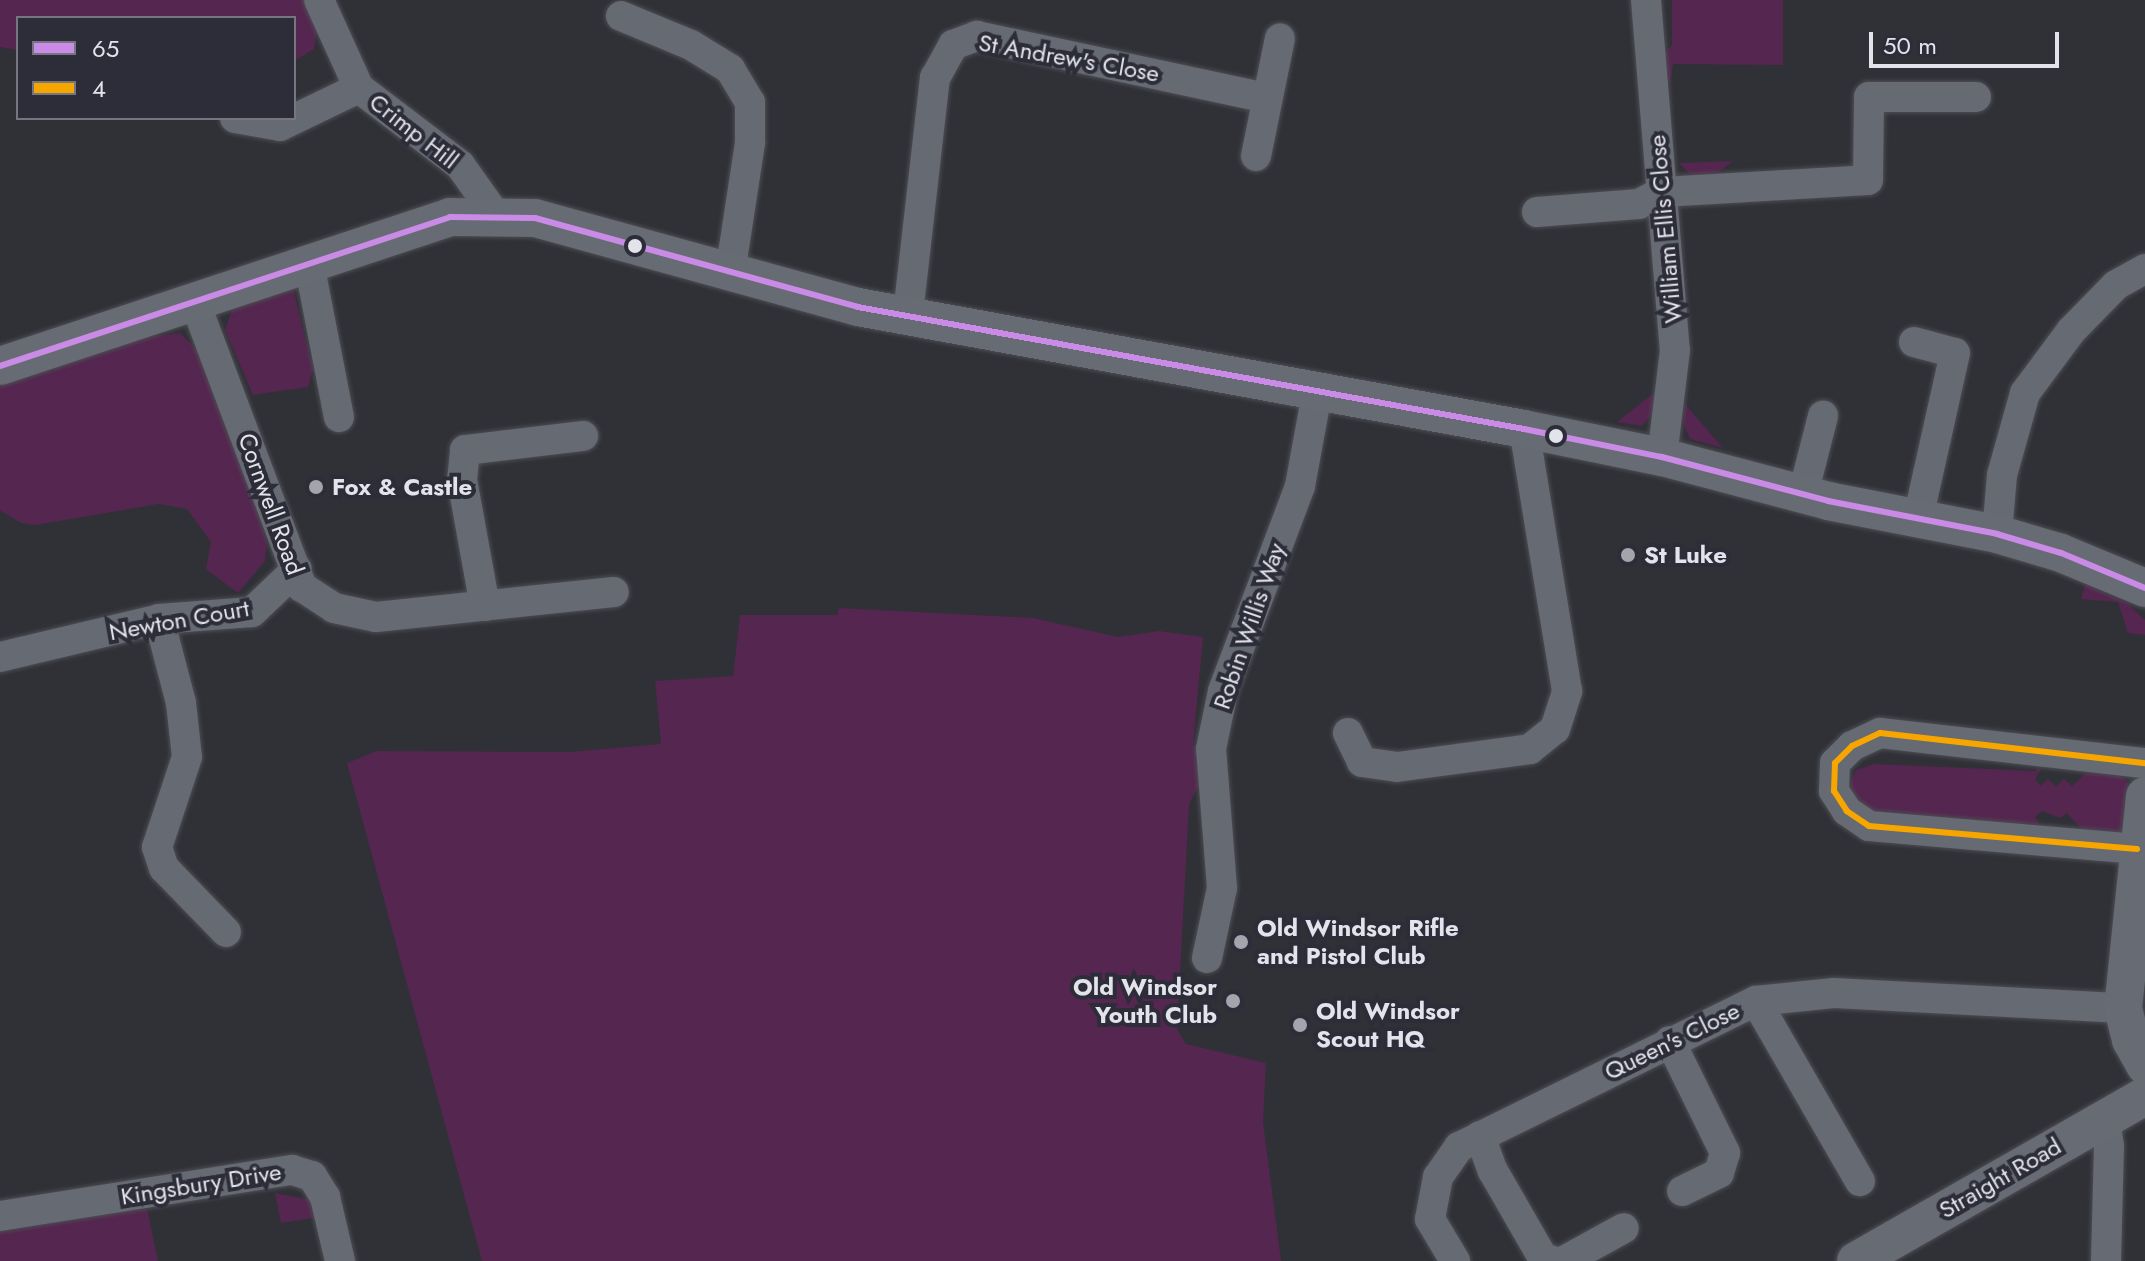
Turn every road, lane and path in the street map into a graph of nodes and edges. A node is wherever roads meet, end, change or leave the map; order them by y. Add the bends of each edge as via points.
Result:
1 (319, 0) edge
2 (1646, 0) edge
3 (621, 16) dead end
4 (1280, 38) dead end
5 (359, 88) junction
6 (1976, 97) dead end
7 (1266, 98) junction
8 (296, 118) edge
9 (246, 120) edge
10 (292, 120) edge
11 (1256, 156) dead end
12 (1662, 192) junction
13 (1537, 212) dead end
14 (495, 214) junction
15 (309, 263) junction
16 (2145, 269) edge
17 (730, 273) junction
18 (194, 300) junction
19 (908, 314) junction
20 (1914, 342) dead end
21 (0, 366) edge
22 (1317, 393) junction
23 (1823, 416) dead end
24 (339, 417) dead end
25 (1524, 429) junction
26 (583, 436) dead end
27 (1662, 457) junction
28 (1803, 494) junction
29 (1918, 518) junction
30 (1997, 534) junction
31 (297, 569) junction
32 (2145, 588) edge
33 (614, 592) dead end
34 (485, 606) junction
35 (159, 619) junction
36 (0, 657) edge
37 (1348, 733) dead end
38 (2145, 763) edge
39 (2145, 796) edge
40 (2137, 849) junction
41 (226, 932) dead end
42 (2136, 957) edge
43 (1207, 958) dead end
44 (1756, 1001) junction
45 (2123, 1008) junction
46 (1670, 1041) junction
47 (2145, 1065) edge
48 (2145, 1096) edge
49 (2105, 1118) junction
50 (1480, 1136) junction
51 (1860, 1181) dead end
52 (1682, 1191) dead end
53 (0, 1216) edge
54 (1624, 1228) dead end
55 (340, 1261) edge
56 (1455, 1261) edge
57 (1553, 1261) edge
58 (1564, 1261) edge
59 (1856, 1261) edge
60 (2106, 1261) edge

1 - 5 street, Crimp Hill
2 - 12 street, William Ellis Close
3 - 17 street via 691,45 730,69 750,102 750,143
4 - 7 street
5 - 8 street
5 - 14 street, Crimp Hill via 460,165
6 - 12 street via 1869,97 1868,180
7 - 11 street
7 - 19 street, St Andrew's Close via 977,36 953,45 935,78
9 - 10 street via 280,126
12 - 13 street via 1639,204
12 - 27 street, William Ellis Close via 1675,350
14 - 15 main road via 450,217
14 - 17 main road via 535,218
15 - 18 main road
15 - 24 street
16 - 30 street via 2116,285 2071,331 2025,393 2002,475
17 - 19 main road via 858,307
18 - 21 main road
18 - 31 street, Cornwell Road
19 - 22 main road
20 - 29 street via 1955,353
22 - 25 main road
22 - 43 street, Robin Willis Way via 1300,486 1223,691 1211,749 1222,888
23 - 28 street
25 - 27 main road
25 - 37 street via 1567,691 1555,729 1530,749 1397,767 1362,762
26 - 34 street via 465,450 462,480
27 - 28 main road
28 - 29 main road
29 - 30 main road
30 - 32 main road via 2073,557
31 - 34 street, Cornwell Road via 302,587 334,608 376,617
31 - 35 street, Newton Court via 252,612
33 - 34 street, Cornwell Road
35 - 36 street, Newton Court
35 - 41 street via 181,703 187,757 157,847 164,868
38 - 40 street via 1880,733 1852,746 1835,763 1834,791 1847,811 1869,826
39 - 40 main road
40 - 42 main road
42 - 45 main road
44 - 45 street, Queen's Close via 1834,993
44 - 46 street, Queen's Close
44 - 51 street
45 - 47 main road via 2131,1040
46 - 50 street, Queen's Close
46 - 52 street via 1725,1153 1719,1173
48 - 49 main road, Straight Road
49 - 59 main road, Straight Road
49 - 60 street
50 - 56 street, Queen's Close via 1459,1147 1438,1177 1430,1219
50 - 57 street via 1493,1171 1543,1258
53 - 55 street, Kingsbury Drive via 292,1170 312,1176 325,1197
54 - 58 street

